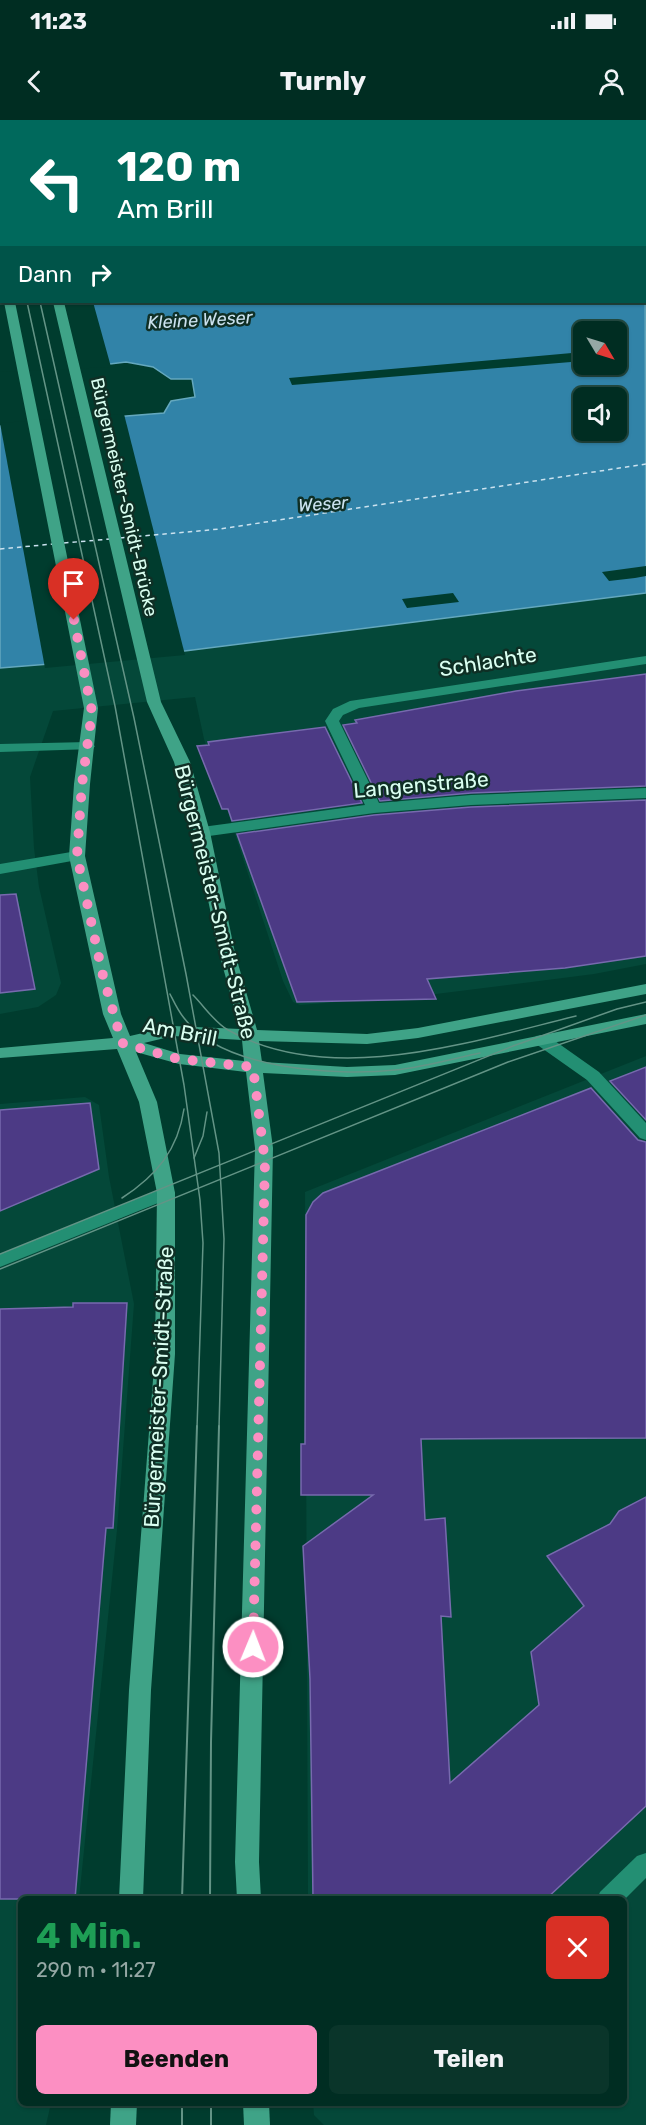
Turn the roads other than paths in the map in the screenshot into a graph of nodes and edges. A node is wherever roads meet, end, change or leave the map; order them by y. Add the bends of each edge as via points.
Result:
1 (9, 303) edge
2 (58, 303) edge
3 (646, 660) edge
4 (154, 702) joint
5 (88, 746) junction
6 (0, 748) edge
7 (646, 793) edge
8 (374, 808) junction
9 (202, 832) junction
10 (77, 856) junction
11 (0, 869) edge
12 (646, 989) edge
13 (646, 1019) edge
14 (250, 1035) junction
15 (542, 1041) junction
16 (122, 1043) junction
17 (0, 1053) edge
18 (253, 1067) junction
19 (646, 1134) edge
20 (166, 1193) junction
21 (0, 1261) edge
22 (646, 1863) edge
23 (131, 1896) edge
24 (249, 1896) edge
25 (612, 1896) edge
26 (124, 2106) edge
27 (256, 2106) edge
28 (123, 2125) edge
29 (257, 2125) edge

1 - 5 main road, Bürgermeister-Smidt-Straße via 91,708
2 - 4 main road, Bürgermeister-Smidt-Brücke
3 - 8 street, Schlachte via 355,704 338,712 332,721
4 - 9 main road, Bürgermeister-Smidt-Straße via 182,762
5 - 6 street
5 - 10 main road, Bürgermeister-Smidt-Straße
7 - 8 street, Langenstraße
8 - 9 street, Langenstraße
9 - 14 main road, Bürgermeister-Smidt-Straße via 227,952
10 - 11 street
10 - 16 main road, Bürgermeister-Smidt-Straße
12 - 14 main road, Am Brill via 368,1039
13 - 15 main road, Am Brill
14 - 16 main road, Am Brill via 173,1031
14 - 18 main road, Bürgermeister-Smidt-Straße
15 - 18 main road, Am Brill via 395,1070 347,1072
15 - 19 street via 593,1076
16 - 17 main road
16 - 18 main road, Am Brill via 178,1059
16 - 20 main road, Bürgermeister-Smidt-Straße via 147,1102
18 - 24 main road, Bürgermeister-Smidt-Straße via 265,1162
20 - 21 street
20 - 23 main road, Bürgermeister-Smidt-Straße via 165,1354 140,1690
22 - 25 street
26 - 28 main road
27 - 29 main road

